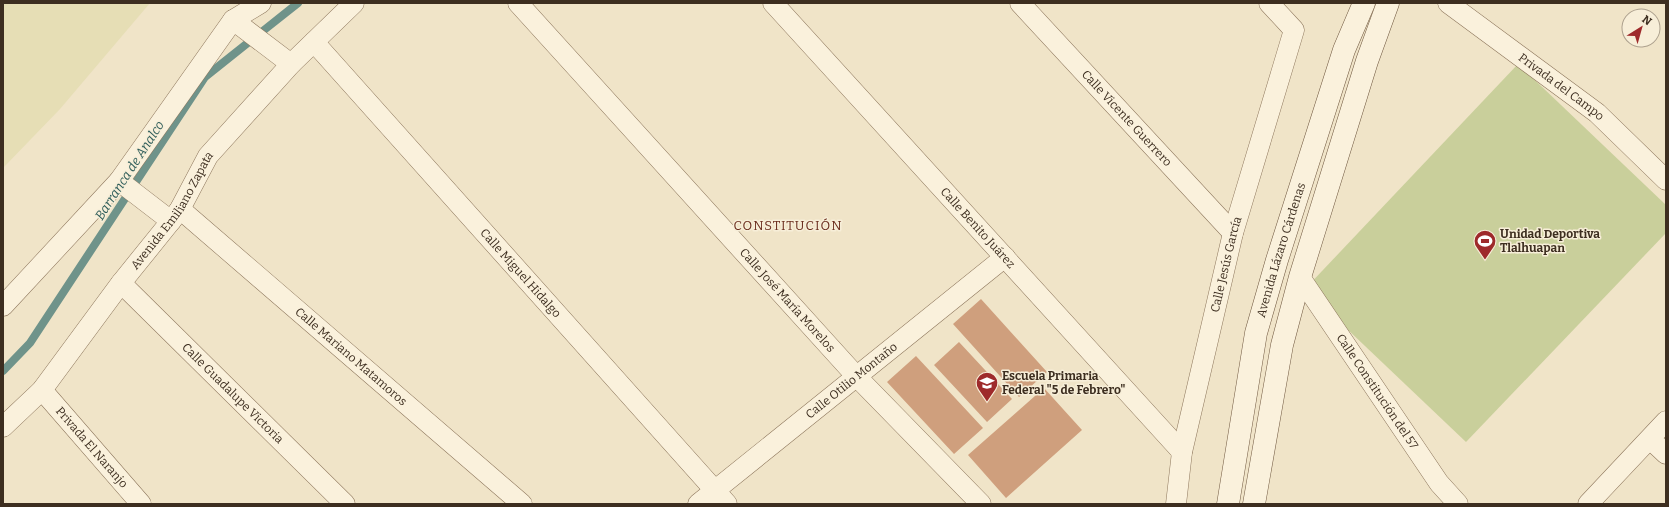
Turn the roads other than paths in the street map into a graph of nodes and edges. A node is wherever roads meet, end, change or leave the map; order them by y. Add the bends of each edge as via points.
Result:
1 (261, 3) edge
2 (354, 3) edge
3 (518, 3) edge
4 (773, 3) edge
5 (1020, 3) edge
6 (1269, 3) edge
7 (1364, 3) edge
8 (1388, 3) edge
9 (1448, 3) edge
10 (235, 21) junction
11 (314, 42) junction
12 (284, 58) junction
13 (1666, 180) edge
14 (121, 182) junction
15 (169, 213) junction
16 (1233, 233) junction
17 (1005, 257) junction
18 (1300, 276) junction
19 (121, 283) junction
20 (3, 306) edge
21 (857, 377) junction
22 (42, 390) junction
23 (1666, 422) edge
24 (3, 427) edge
25 (1650, 439) junction
26 (1182, 452) junction
27 (1666, 454) edge
28 (721, 497) edge
29 (141, 504) edge
30 (345, 504) edge
31 (522, 504) edge
32 (698, 504) edge
33 (981, 504) edge
34 (1176, 504) edge
35 (1228, 504) edge
36 (1254, 504) edge
37 (1458, 504) edge
38 (1588, 504) edge

1 - 10 street
2 - 11 street, Avenida Emiliano Zapata
3 - 21 street, Calle José María Morelos
4 - 17 street, Calle Benito Juárez
5 - 16 street, Calle Vicente Guerrero
6 - 16 street, Calle Jesús García via 1294,30
7 - 35 main road, Avenida Lázaro Cárdenas via 1344,50 1256,333
8 - 18 main road via 1367,61
9 - 13 street, Privada del Campo via 1597,113
10 - 12 street
10 - 14 street
11 - 12 street, Avenida Emiliano Zapata
11 - 28 street, Calle Miguel Hidalgo
12 - 15 street, Avenida Emiliano Zapata via 208,156
14 - 15 street, Calle Mariano Matamoros
14 - 20 street
15 - 19 street, Avenida Emiliano Zapata
15 - 31 street, Calle Mariano Matamoros
16 - 26 street, Calle Jesús García
17 - 21 street, Calle Otilio Montaño
17 - 26 street, Calle Benito Juárez
18 - 36 main road via 1282,345
18 - 37 street, Calle Constitución del 57 via 1439,483
19 - 22 street, Avenida Emiliano Zapata
19 - 30 street, Calle Guadalupe Victoria
21 - 28 street, Calle Otilio Montaño
21 - 33 street, Calle José María Morelos
22 - 24 street, Avenida Emiliano Zapata
22 - 29 street, Privada El Naranjo
23 - 25 street
25 - 27 street
25 - 38 street
26 - 34 street, Calle Jesús García
28 - 32 street, Calle Otilio Montaño

